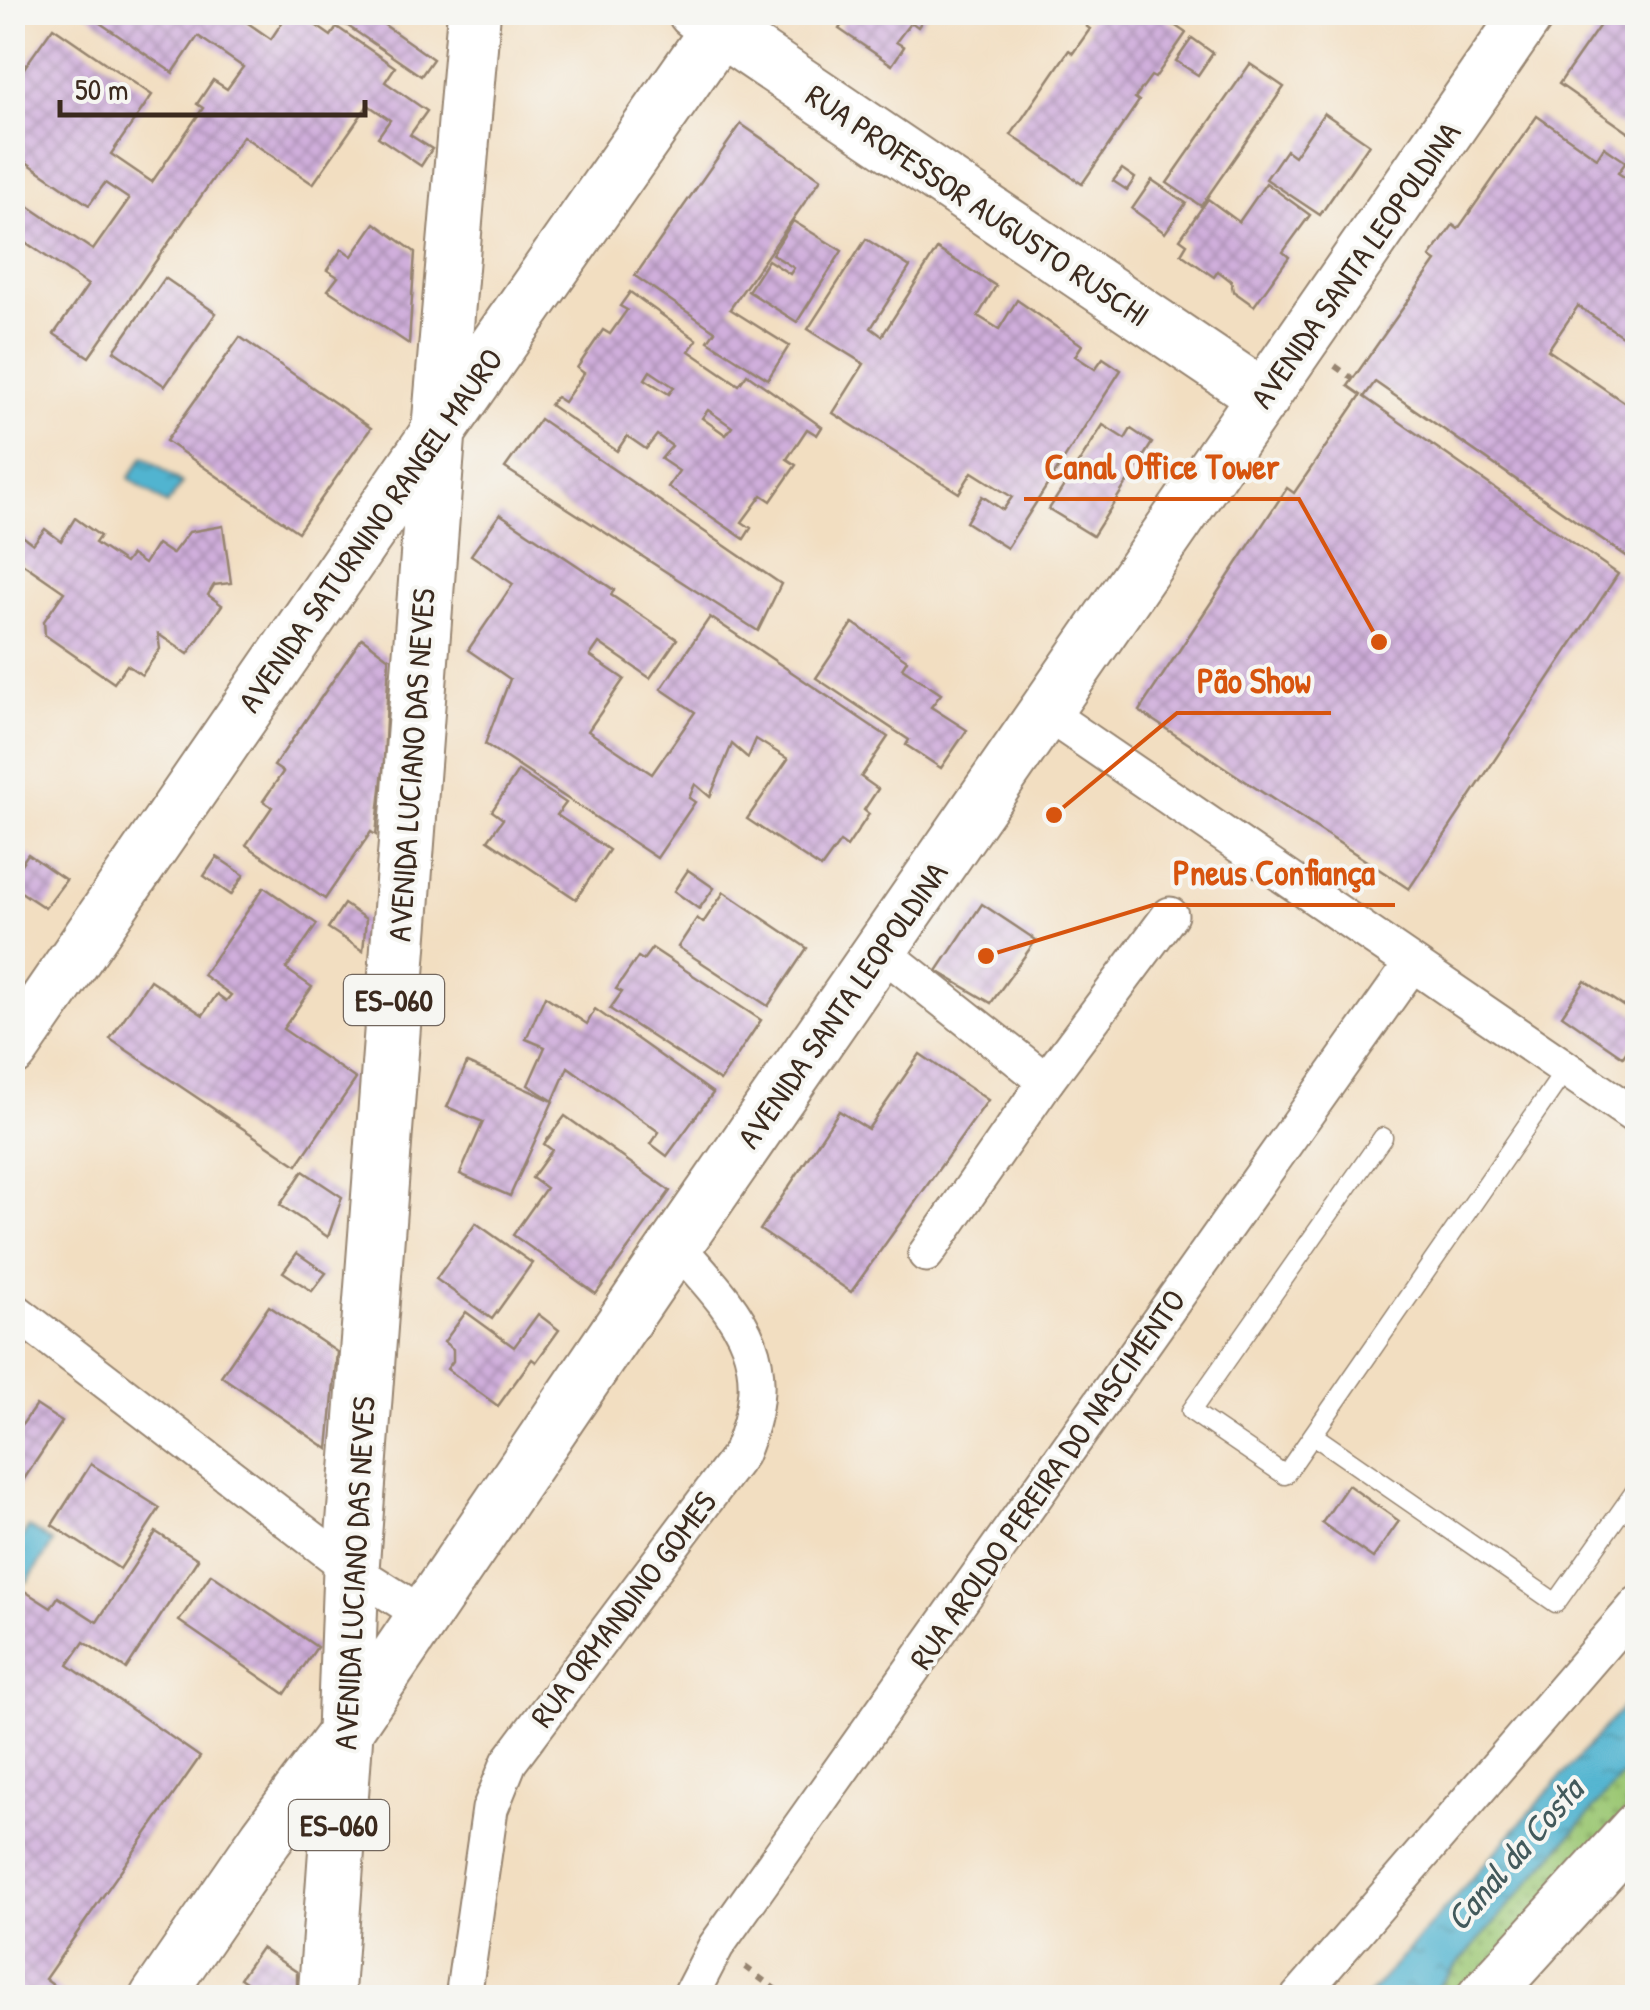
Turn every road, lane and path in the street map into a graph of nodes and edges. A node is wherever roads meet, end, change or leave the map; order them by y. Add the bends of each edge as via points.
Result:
1 (474, 12) edge
2 (1529, 12) edge
3 (714, 18) edge
4 (1264, 397) junction
5 (438, 431) junction
6 (1045, 712) junction
7 (1170, 915) dead end
8 (880, 950) junction
9 (1412, 964) junction
10 (12, 1050) edge
11 (1566, 1069) junction
12 (1046, 1081) junction
13 (1638, 1118) edge
14 (1382, 1137) dead end
15 (676, 1245) junction
16 (926, 1254) dead end
17 (12, 1308) edge
18 (1313, 1435) junction
19 (1638, 1486) edge
20 (351, 1569) junction
21 (1638, 1604) edge
22 (425, 1616) junction
23 (345, 1732) junction
24 (1638, 1828) edge
25 (716, 1946) junction
26 (156, 1998) edge
27 (326, 1998) edge
28 (463, 1998) edge
29 (689, 1998) edge
30 (787, 1998) edge
31 (1298, 1998) edge
32 (1483, 1998) edge

1 - 5 street, AVENIDA LUCIANO DAS NEVES / ES-060
2 - 4 street, AVENIDA SANTA LEOPOLDINA
3 - 4 street, RUA PROFESSOR AUGUSTO RUSCHI
3 - 5 main road, AVENIDA SATURNINO RANGEL MAURO
4 - 6 street, AVENIDA SANTA LEOPOLDINA
5 - 10 street, AVENIDA SATURNINO RANGEL MAURO
5 - 20 main road, AVENIDA LUCIANO DAS NEVES / ES-060
6 - 8 street, AVENIDA SANTA LEOPOLDINA
6 - 9 street
7 - 12 street
8 - 12 street
8 - 15 street, AVENIDA SANTA LEOPOLDINA
9 - 11 street
9 - 25 street, RUA AROLDO PEREIRA DO NASCIMENTO
11 - 13 street
11 - 18 lane
12 - 16 street
14 - 18 lane via 1192,1411 1286,1475
15 - 22 street, AVENIDA SANTA LEOPOLDINA
15 - 28 street, RUA ORMANDINO GOMES via 746,1331 756,1378 750,1430 740,1454 509,1762 490,1809
17 - 20 street
18 - 19 lane via 1556,1603
20 - 22 street
20 - 23 main road, AVENIDA LUCIANO DAS NEVES / ES-060
21 - 31 street
22 - 23 street, AVENIDA SANTA LEOPOLDINA
23 - 26 street, AVENIDA SANTA LEOPOLDINA
23 - 27 main road, AVENIDA LUCIANO DAS NEVES / ES-060
24 - 32 street
25 - 29 street, RUA AROLDO PEREIRA DO NASCIMENTO
25 - 30 path

